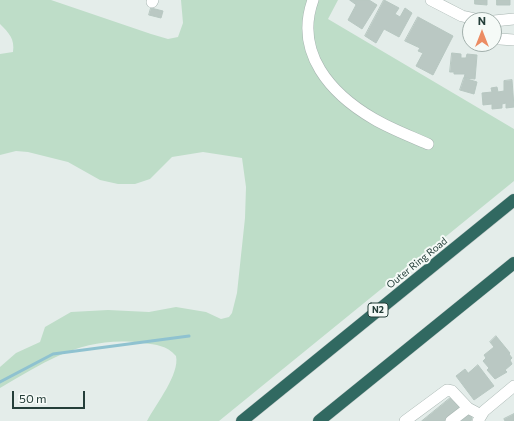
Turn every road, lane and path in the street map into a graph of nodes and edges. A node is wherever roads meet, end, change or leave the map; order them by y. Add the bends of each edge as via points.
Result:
1 (313, 0) edge
2 (432, 0) edge
3 (462, 16) edge
4 (514, 20) edge
5 (502, 21) edge
6 (502, 39) edge
7 (514, 40) edge
8 (428, 144) dead end
9 (514, 200) edge
10 (514, 263) edge
11 (514, 386) edge
12 (468, 408) junction
13 (480, 418) edge
14 (242, 421) edge
15 (319, 421) edge
16 (405, 421) edge
17 (451, 421) edge

1 - 8 street via 308,14 307,35 311,54 323,75 345,100 375,120
2 - 3 street
4 - 5 street
6 - 7 street
9 - 14 highway, Outer Ring Road / N2
10 - 15 highway
11 - 13 street
12 - 13 street
12 - 16 street via 452,391 447,390
12 - 17 street

